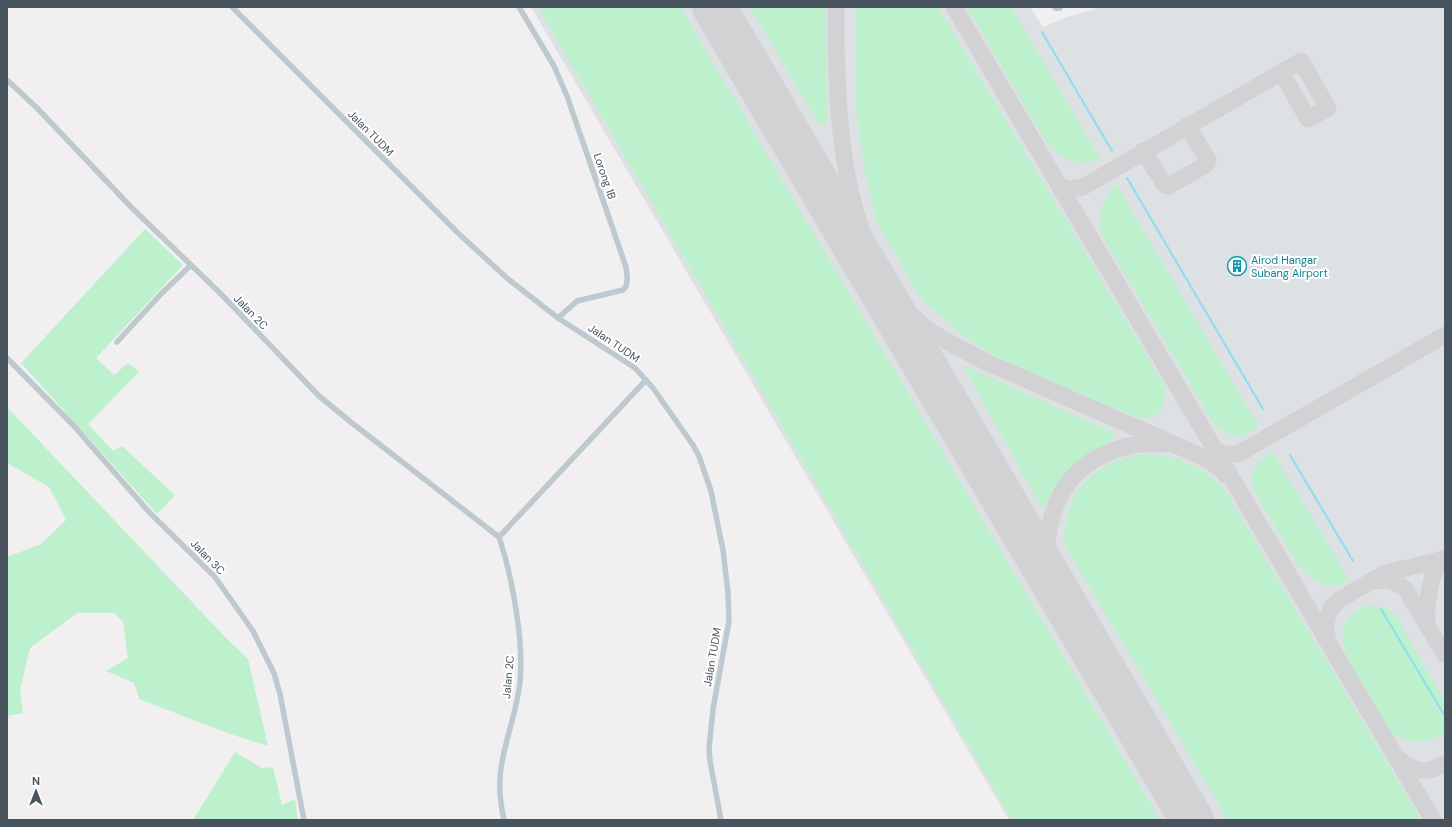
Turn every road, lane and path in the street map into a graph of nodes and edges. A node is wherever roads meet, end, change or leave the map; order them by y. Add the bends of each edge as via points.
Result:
1 (232, 7) edge
2 (519, 7) edge
3 (7, 80) edge
4 (190, 264) junction
5 (558, 318) junction
6 (117, 342) dead end
7 (7, 358) edge
8 (646, 380) junction
9 (499, 537) junction
10 (304, 820) edge
11 (504, 820) edge
12 (722, 820) edge

1 - 5 street, Jalan TUDM via 458,233 516,286
2 - 5 street, Lorong 1B via 554,66 567,96 626,267 626,288 577,301
3 - 4 street, Jalan 2C
4 - 6 street
4 - 9 street, Jalan 2C via 326,402
5 - 8 street, Jalan TUDM via 635,368
7 - 10 street, Jalan 3C via 73,425 149,512 214,577 253,631 274,673 280,694
8 - 9 street
8 - 12 street, Jalan TUDM via 699,456 711,491 723,550 729,621 714,701 709,749
9 - 11 street, Jalan 2C via 514,602 520,647 520,682 501,764 501,808

